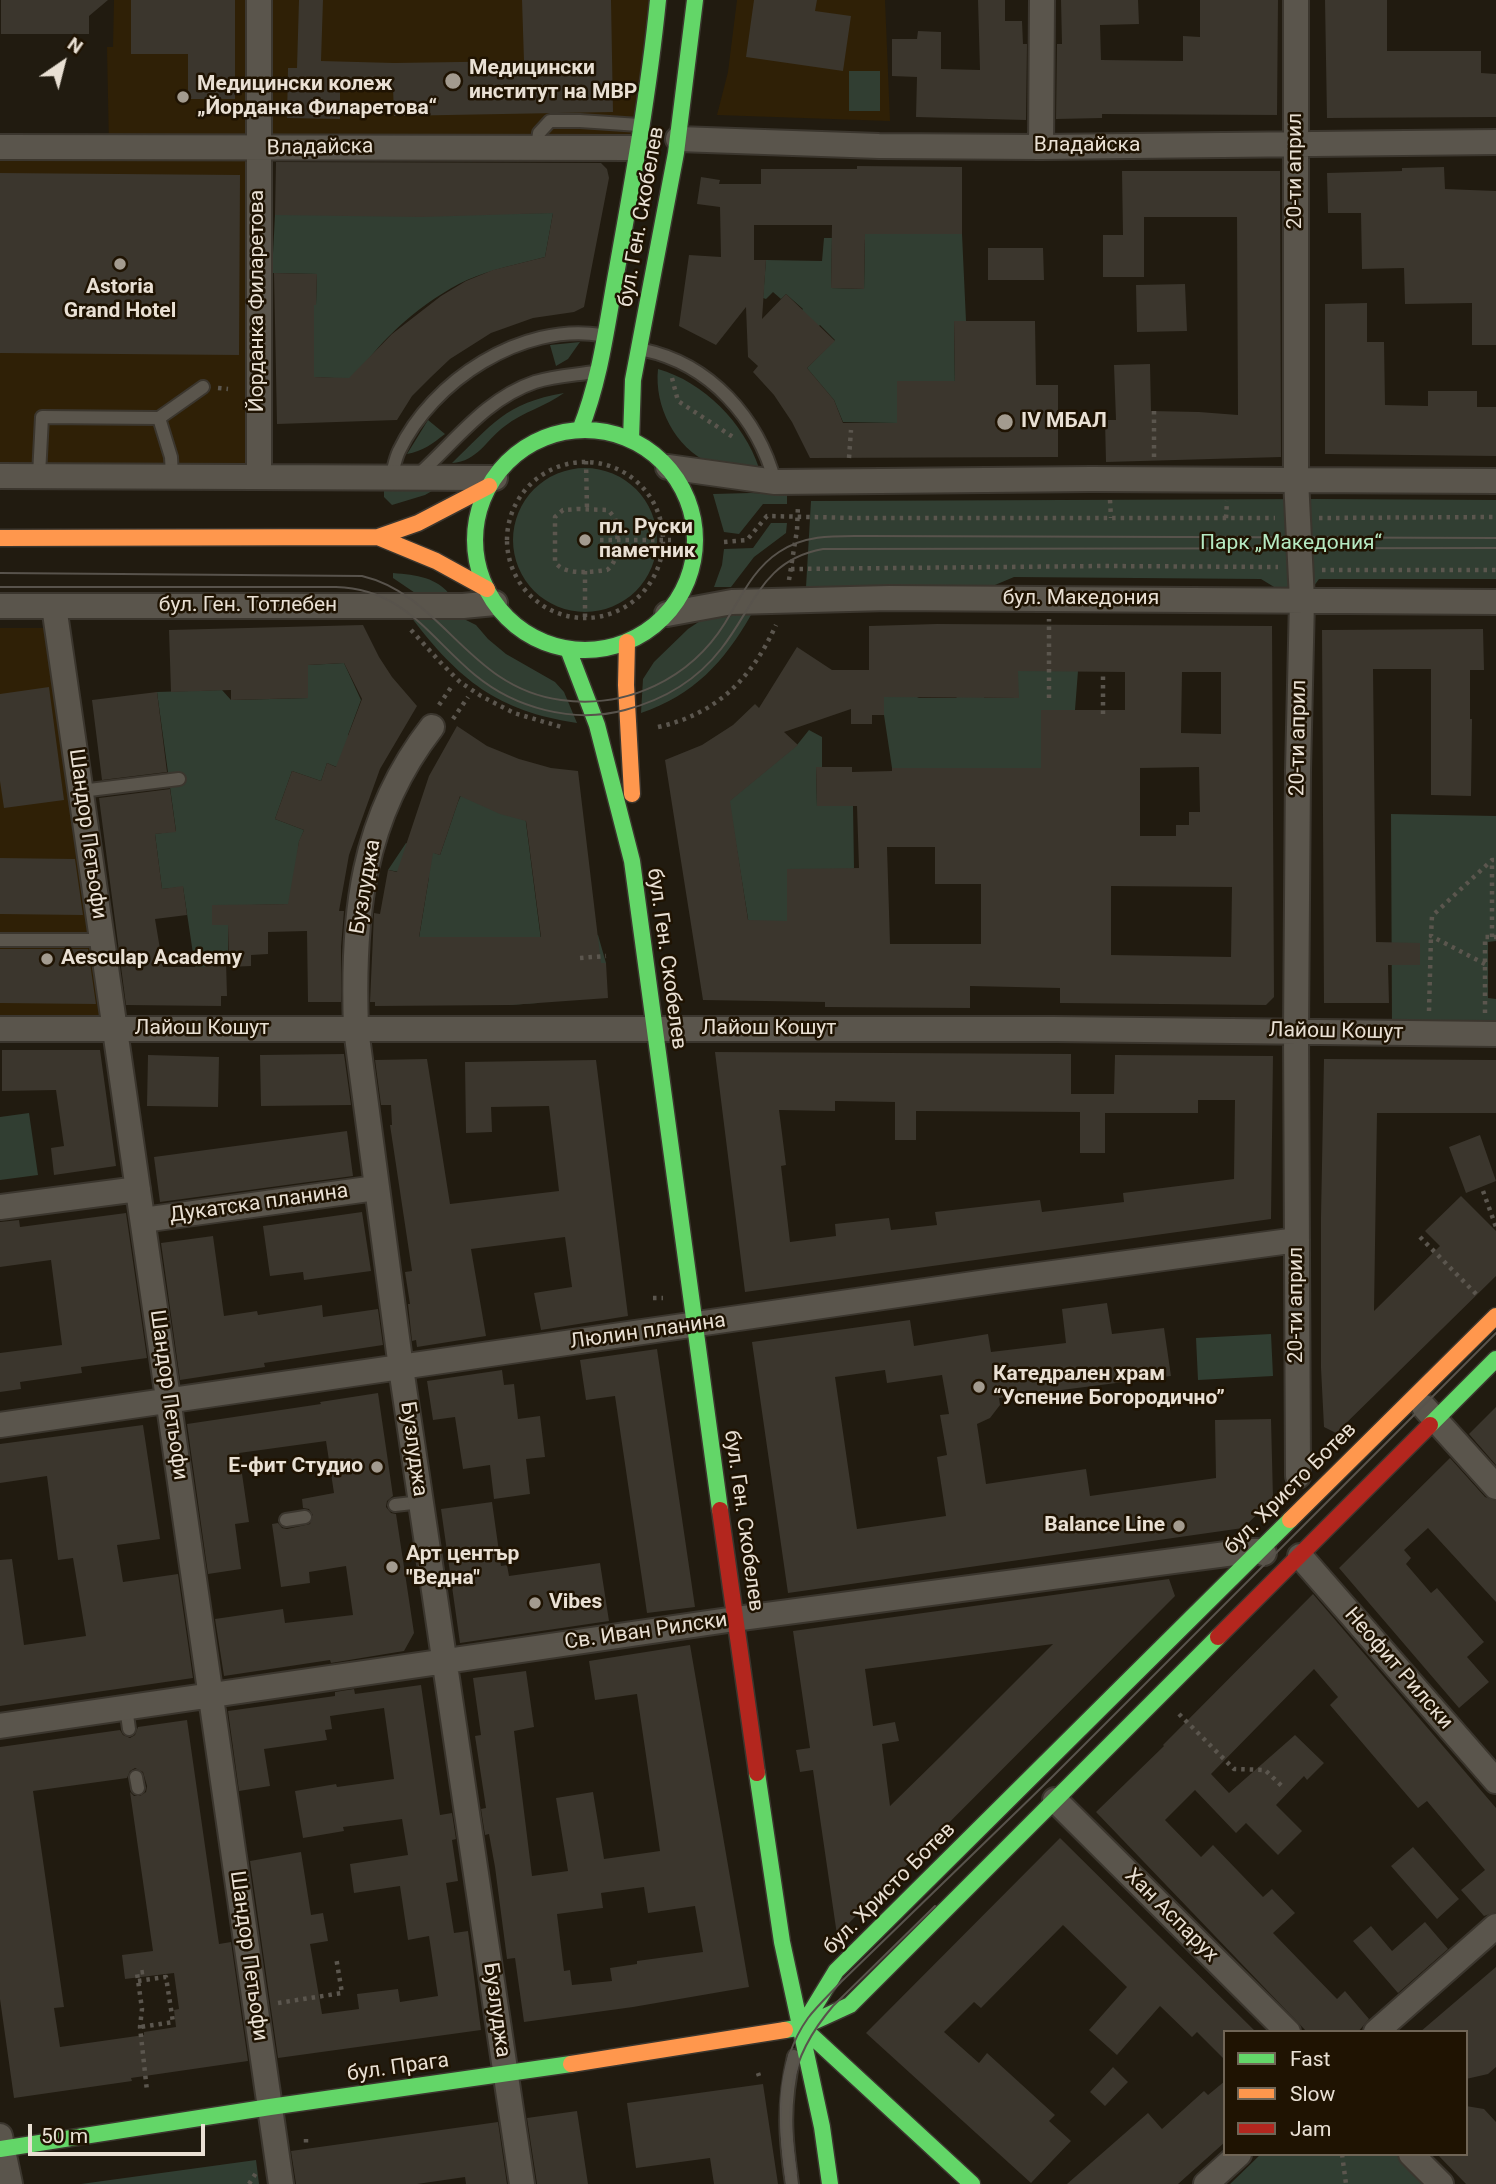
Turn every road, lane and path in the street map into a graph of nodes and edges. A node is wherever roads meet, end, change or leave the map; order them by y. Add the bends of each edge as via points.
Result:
1 (259, 0) edge
2 (658, 0) edge
3 (695, 0) edge
4 (1042, 0) edge
5 (1296, 0) edge
6 (641, 136) junction
7 (678, 139) junction
8 (1496, 142) edge
9 (1295, 145) junction
10 (0, 147) edge
11 (1041, 147) junction
12 (258, 148) junction
13 (605, 335) junction
14 (639, 349) junction
15 (666, 355) junction
16 (598, 372) junction
17 (203, 387) dead end
18 (1154, 411) dead end
19 (159, 418) junction
20 (580, 430) junction
21 (851, 430) dead end
22 (631, 440) junction
23 (586, 461) junction
24 (1154, 465) dead end
25 (849, 466) dead end
26 (668, 467) junction
27 (773, 473) junction
28 (0, 475) edge
29 (39, 475) junction
30 (172, 475) junction
31 (259, 475) junction
32 (403, 477) junction
33 (1296, 479) junction
34 (1496, 481) edge
35 (492, 482) junction
36 (1110, 495) dead end
37 (1227, 496) dead end
38 (799, 497) dead end
39 (587, 509) junction
40 (797, 517) junction
41 (1496, 517) edge
42 (1111, 518) junction
43 (1226, 518) junction
44 (1298, 518) junction
45 (378, 537) junction
46 (0, 538) edge
47 (600, 540) dead end
48 (616, 540) junction
49 (671, 540) dead end
50 (663, 541) junction
51 (724, 542) dead end
52 (1300, 568) junction
53 (1496, 570) edge
54 (585, 571) junction
55 (491, 596) junction
56 (1302, 600) junction
57 (1496, 602) edge
58 (0, 606) edge
59 (54, 606) junction
60 (667, 614) junction
61 (585, 618) junction
62 (1049, 618) dead end
63 (777, 622) dead end
64 (407, 627) dead end
65 (627, 642) junction
66 (568, 649) junction
67 (1103, 672) dead end
68 (1049, 698) dead end
69 (1103, 714) dead end
70 (432, 727) dead end
71 (648, 729) dead end
72 (568, 730) dead end
73 (179, 779) dead end
74 (81, 791) junction
75 (1494, 860) edge
76 (632, 861) junction
77 (1431, 936) junction
78 (1494, 937) edge
79 (0, 940) edge
80 (102, 940) junction
81 (606, 956) dead end
82 (580, 958) dead end
83 (1485, 964) junction
84 (0, 1029) edge
85 (115, 1029) junction
86 (356, 1029) junction
87 (654, 1029) junction
88 (1296, 1032) junction
89 (1429, 1033) junction
90 (1490, 1034) edge
91 (376, 1188) junction
92 (138, 1189) junction
93 (1483, 1191) dead end
94 (0, 1207) edge
95 (143, 1220) junction
96 (1496, 1227) edge
97 (1420, 1237) dead end
98 (1297, 1240) junction
99 (1491, 1310) edge
100 (695, 1325) junction
101 (1496, 1359) edge
102 (401, 1368) junction
103 (1414, 1397) junction
104 (169, 1401) junction
105 (1435, 1419) junction
106 (0, 1425) edge
107 (1298, 1476) dead end
108 (1496, 1487) edge
109 (421, 1502) junction
110 (395, 1505) dead end
111 (305, 1517) dead end
112 (286, 1520) dead end
113 (1258, 1550) junction
114 (1294, 1562) junction
115 (735, 1619) junction
116 (444, 1662) junction
117 (211, 1695) junction
118 (1172, 1707) dead end
119 (0, 1726) edge
120 (1496, 1781) edge
121 (1284, 1788) dead end
122 (1055, 1800) junction
123 (1496, 1926) edge
124 (336, 1957) dead end
125 (144, 1972) dead end
126 (138, 1981) junction
127 (256, 2006) junction
128 (140, 2027) junction
129 (802, 2027) junction
130 (1285, 2030) edge
131 (1378, 2030) edge
132 (506, 2074) junction
133 (146, 2091) dead end
134 (270, 2107) junction
135 (1, 2145) edge
136 (1237, 2156) edge
137 (1342, 2156) edge
138 (1413, 2156) edge
139 (10, 2184) edge
140 (281, 2184) edge
141 (522, 2184) edge
142 (792, 2184) edge
143 (830, 2184) edge
144 (972, 2184) edge
145 (1206, 2184) edge
146 (1346, 2184) edge
147 (1441, 2184) edge

1 - 12 street, Йорданка Филаретова
2 - 6 main road, бул. Ген. Скобелев
3 - 7 main road, бул. Ген. Скобелев
4 - 11 street
5 - 9 street, 20-ти април
6 - 12 street, Владайска via 537,147
6 - 13 main road, бул. Ген. Скобелев
7 - 11 street, Владайска
7 - 14 main road, бул. Ген. Скобелев
8 - 9 street, Владайска
9 - 11 street, Владайска
9 - 33 street, 20-ти април
10 - 12 street, Владайска
12 - 31 street, Йорданка Филаретова
13 - 16 main road, бул. Ген. Скобелев
13 - 32 lane via 562,334 537,339 467,372 421,416 397,454
14 - 15 lane
14 - 22 main road, бул. Ген. Скобелев
15 - 27 lane via 722,392 751,426
15 - 27 path via 678,401 744,444
16 - 20 main road, бул. Ген. Скобелев
16 - 32 lane via 537,382 502,398 445,450
17 - 19 lane
18 - 24 path
19 - 29 lane via 42,417
19 - 30 lane
20 - 22 main road
20 - 35 main road via 537,441 518,453
21 - 25 path
22 - 26 main road
23 - 39 path
23 - 50 path via 619,469 646,490 662,521
23 - 61 path via 560,466 536,478 514,505 506,540 514,574 536,602 568,617
26 - 27 street
26 - 60 main road via 690,506 695,541 688,579
27 - 33 street
28 - 29 street
29 - 30 street
30 - 31 street
31 - 32 street
32 - 35 street
33 - 34 street
33 - 44 street, 20-ти април
35 - 45 main road via 418,523
35 - 55 main road via 479,511 475,537 478,564
36 - 42 path
37 - 43 path
38 - 40 path
39 - 48 path via 612,513
39 - 54 path via 563,510 554,523 558,567
40 - 42 path
40 - 51 path via 767,516 747,540
40 - 52 path via 791,568
41 - 44 path
42 - 43 path
43 - 44 path
44 - 52 street, 20-ти април
45 - 46 main road
45 - 55 main road via 436,561
47 - 48 path
48 - 50 path
48 - 54 path via 612,567
49 - 50 path
50 - 61 path via 656,573 635,601 604,616
52 - 53 path
52 - 56 street, 20-ти април
54 - 61 path
55 - 59 street, бул. Ген. Тотлебен via 441,606
55 - 66 main road via 532,636
56 - 57 street, бул. Македония
56 - 60 street, бул. Македония via 786,600 732,602
56 - 88 street, 20-ти април
58 - 59 street, бул. Ген. Тотлебен
59 - 74 street, Шандор Петьофи
60 - 65 main road
62 - 68 path
63 - 71 path via 755,664 730,692 692,716
64 - 72 path via 481,696 514,713
65 - 66 main road
65 - 76 main road, бул. Ген. Скобелев
66 - 76 main road, бул. Ген. Скобелев via 600,736
67 - 69 path
70 - 86 street, Бузлуджа via 395,783 371,849 356,931
73 - 74 lane
74 - 80 street, Шандор Петьофи
75 - 77 path via 1432,916
75 - 78 path
76 - 87 main road, бул. Ген. Скобелев
77 - 83 path
77 - 89 path
78 - 83 path via 1485,937
79 - 80 lane
80 - 85 street, Шандор Петьофи
81 - 82 path
83 - 90 path
84 - 85 street, Лайош Кошут
85 - 86 street, Лайош Кошут
85 - 92 street, Шандор Петьофи
86 - 87 street, Лайош Кошут
86 - 91 street, Бузлуджа
87 - 88 street, Лайош Кошут
87 - 100 main road, бул. Ген. Скобелев
88 - 89 street, Лайош Кошут
88 - 98 street, 20-ти април
89 - 90 street, Лайош Кошут
91 - 95 street, Дукатска планина
91 - 102 street, Бузлуджа
92 - 94 street
92 - 95 street, Шандор Петьофи
93 - 96 path
95 - 104 street, Шандор Петьофи
97 - 99 path
98 - 100 street, Люлин планина
98 - 107 street, 20-ти април
99 - 103 main road, бул. Христо Ботев
100 - 102 street, Люлин планина
100 - 115 main road, бул. Ген. Скобелев
101 - 105 main road
102 - 104 street, Люлин планина
102 - 109 street, Бузлуджа
103 - 105 street
103 - 113 main road, бул. Христо Ботев
104 - 106 street, Люлин планина
104 - 117 street, Шандор Петьофи
105 - 108 street
105 - 114 main road
109 - 110 lane
109 - 116 street, Бузлуджа
111 - 112 lane
113 - 114 street
113 - 115 street, Св. Иван Рилски
113 - 129 main road, бул. Христо Ботев via 836,1971
114 - 120 street, Неофит Рилски
114 - 122 main road
115 - 116 street, Св. Иван Рилски
115 - 129 main road, бул. Ген. Скобелев via 782,1942
116 - 117 street, Св. Иван Рилски
116 - 132 street, Бузлуджа
117 - 119 street, Св. Иван Рилски via 127,1718
117 - 127 street, Шандор Петьофи
118 - 121 path via 1234,1769 1265,1770
122 - 129 main road via 850,2005
122 - 130 street, Хан Аспарух
123 - 131 street
124 - 127 path via 342,1993
125 - 126 path via 137,1973
126 - 128 path
126 - 128 path via 166,1977 173,2022
127 - 134 street, Шандор Петьофи
128 - 133 path
129 - 132 main road, бул. Прага
129 - 142 lane via 785,2104
129 - 143 main road, бул. Ген. Скобелев
129 - 144 main road
132 - 134 main road, бул. Прага
132 - 141 street, Бузлуджа
134 - 135 main road, бул. Прага
134 - 140 street, Шандор Петьофи
135 - 139 street
136 - 145 street
137 - 146 path
138 - 147 street

